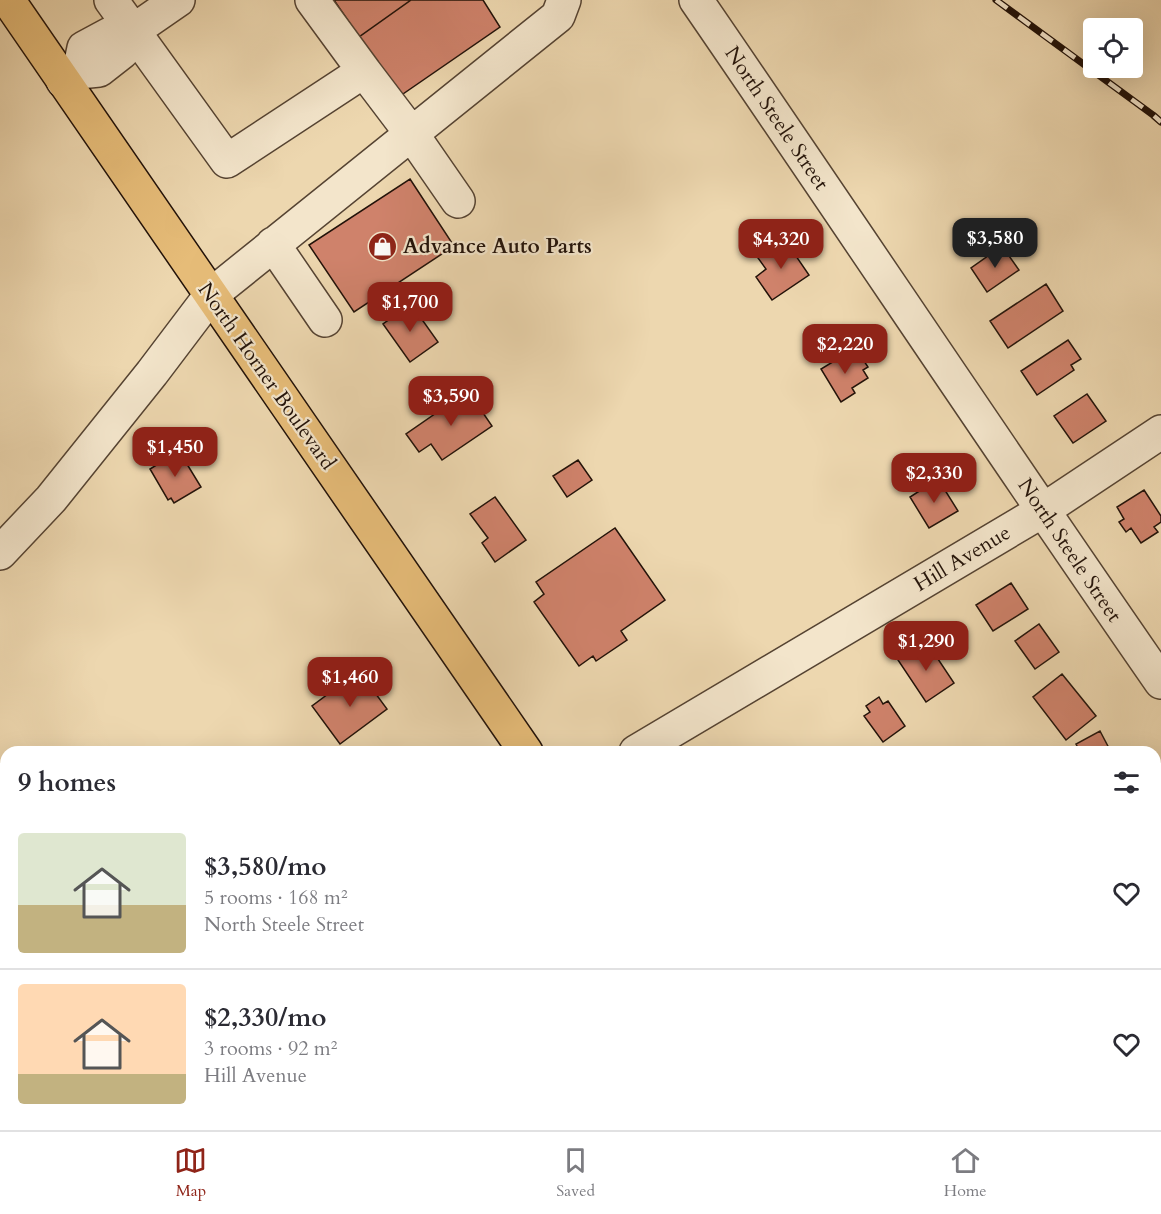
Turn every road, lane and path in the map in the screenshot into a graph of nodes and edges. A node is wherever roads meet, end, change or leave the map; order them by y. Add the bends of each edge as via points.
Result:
1 (8, 0) edge
2 (111, 0) edge
3 (178, 0) edge
4 (312, 0) edge
5 (564, 0) edge
6 (696, 0) edge
7 (128, 34) junction
8 (363, 71) junction
9 (71, 76) junction
10 (411, 133) junction
11 (458, 201) dead end
12 (273, 244) junction
13 (211, 295) junction
14 (325, 320) dead end
15 (1161, 432) edge
16 (1042, 511) junction
17 (0, 553) edge
18 (1161, 682) edge
19 (522, 746) edge
20 (646, 746) edge

1 - 9 main road, North Horner Boulevard
2 - 7 street
3 - 7 street
4 - 8 street
5 - 10 street via 558,16
6 - 16 street, North Steele Street
7 - 8 street via 227,160
7 - 9 street via 122,52 99,70
8 - 10 street
9 - 13 main road, North Horner Boulevard
10 - 11 street
10 - 12 street
12 - 13 street
12 - 14 street
13 - 17 street via 51,499
13 - 19 main road, North Horner Boulevard
15 - 16 street, Hill Avenue
16 - 18 street, North Steele Street
16 - 20 street, Hill Avenue

